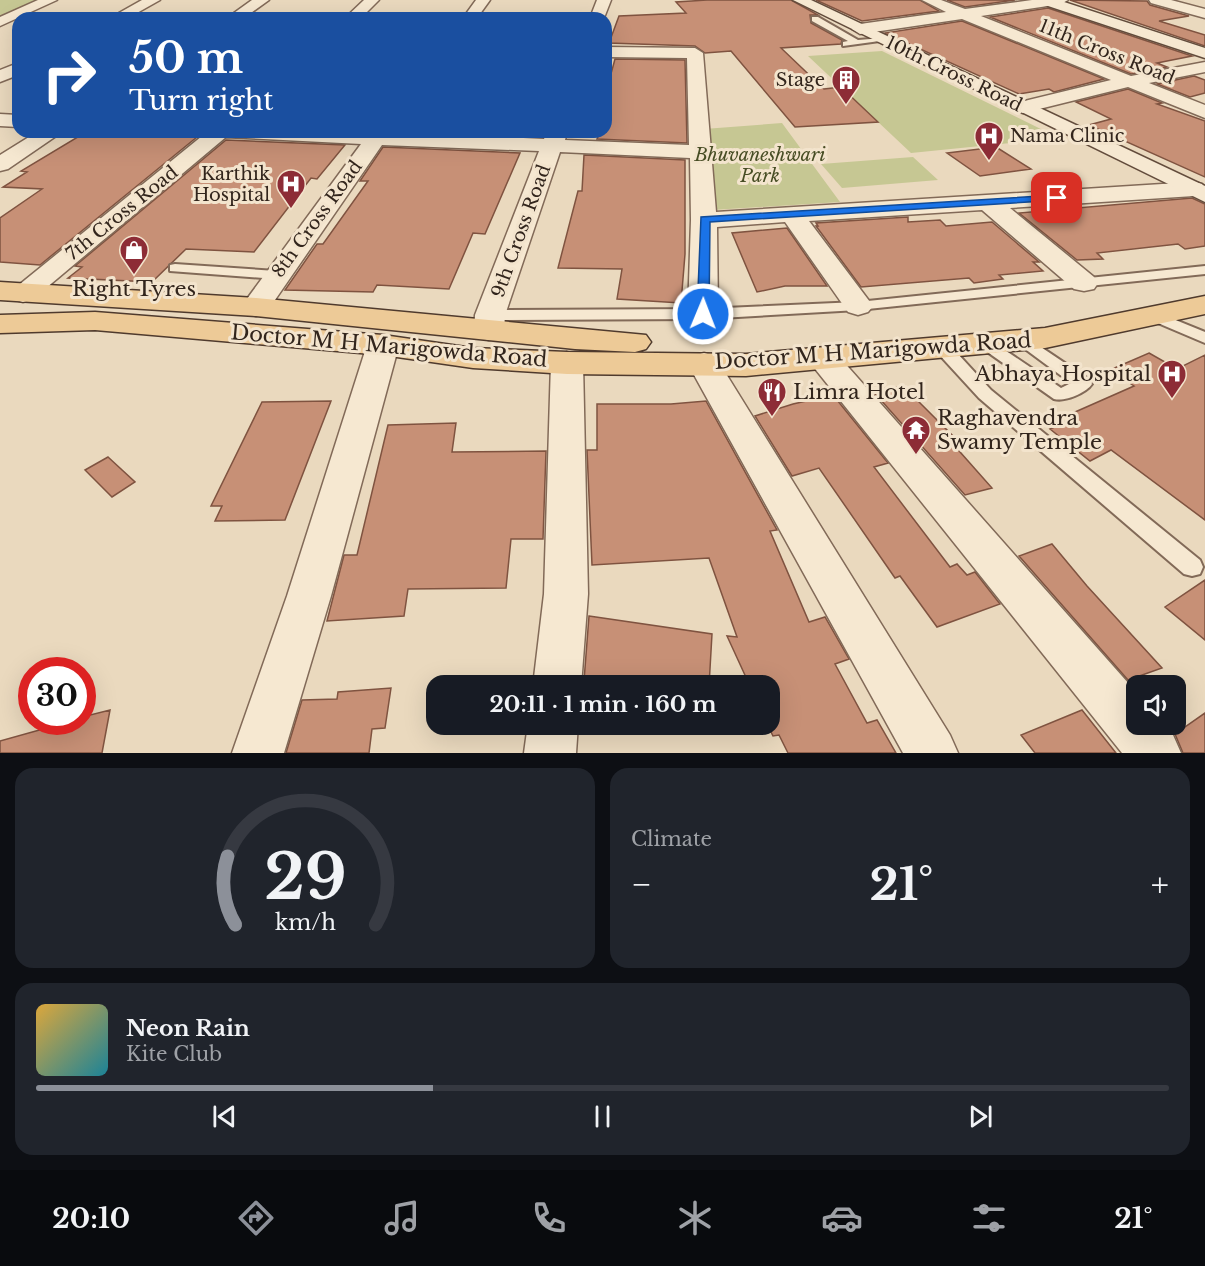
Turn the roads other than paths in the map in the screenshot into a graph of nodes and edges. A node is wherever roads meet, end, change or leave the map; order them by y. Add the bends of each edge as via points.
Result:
1 (50, 0) edge
2 (153, 0) edge
3 (262, 0) edge
4 (372, 0) edge
5 (800, 0) edge
6 (929, 0) edge
7 (1156, 0) edge
8 (1052, 1) edge
9 (23, 12) edge
10 (129, 12) edge
11 (243, 12) edge
12 (359, 12) edge
13 (961, 13) junction
14 (1205, 14) edge
15 (815, 19) dead end
16 (859, 36) junction
17 (842, 44) dead end
18 (612, 52) edge
19 (1205, 53) edge
20 (1205, 67) edge
21 (1126, 82) junction
22 (1023, 107) junction
23 (1205, 112) edge
24 (42, 138) edge
25 (212, 138) edge
26 (375, 138) edge
27 (520, 138) edge
28 (555, 139) edge
29 (702, 152) junction
30 (0, 164) edge
31 (1199, 192) edge
32 (989, 203) junction
33 (792, 215) junction
34 (704, 220) junction
35 (175, 268) dead end
36 (1205, 270) edge
37 (276, 276) junction
38 (1084, 283) junction
39 (1205, 288) edge
40 (12, 292) edge
41 (1205, 305) edge
42 (858, 306) junction
43 (256, 307) junction
44 (703, 314) junction
45 (1151, 315) junction
46 (95, 321) junction
47 (490, 322) junction
48 (0, 324) edge
49 (0, 332) edge
50 (1205, 338) edge
51 (1023, 340) junction
52 (984, 344) junction
53 (382, 345) junction
54 (940, 346) junction
55 (823, 358) junction
56 (567, 363) junction
57 (704, 364) junction
58 (1192, 567) dead end
59 (558, 675) edge
60 (552, 735) edge
61 (258, 753) edge
62 (550, 753) edge
63 (932, 753) edge
64 (1155, 753) edge

1 - 9 street
2 - 10 street
3 - 11 street
4 - 12 street
5 - 16 street, 10th Cross Road
6 - 13 street, 11th Cross Road
7 - 14 street
8 - 13 street
8 - 19 street
13 - 16 street
13 - 21 street, 11th Cross Road
15 - 16 lane
16 - 17 lane
16 - 22 street, 10th Cross Road via 883,40
18 - 29 street via 695,53
20 - 21 street
21 - 22 street
21 - 23 street, 11th Cross Road
22 - 31 street, 10th Cross Road
24 - 30 street
25 - 40 street, 7th Cross Road
26 - 37 street, 8th Cross Road
27 - 28 street
28 - 29 street
28 - 47 street, 9th Cross Road
29 - 34 street
31 - 32 street
32 - 33 street
32 - 38 street
33 - 34 street
33 - 42 street
34 - 44 street
35 - 37 lane
36 - 38 lane
37 - 43 street, 8th Cross Road
38 - 42 lane
39 - 47 main road, Doctor M H Marigowda Road via 1023,318 811,341 706,345 575,339
40 - 43 main road, Doctor M H Marigowda Road
41 - 45 main road, Doctor M H Marigowda Road
42 - 44 lane
43 - 47 main road, Doctor M H Marigowda Road
44 - 47 lane
45 - 50 lane
45 - 51 main road, Doctor M H Marigowda Road
46 - 48 main road, Doctor M H Marigowda Road
46 - 49 main road
46 - 53 main road, Doctor M H Marigowda Road
51 - 52 main road, Doctor M H Marigowda Road
51 - 52 lane via 1084,384 1060,395
52 - 54 main road, Doctor M H Marigowda Road
53 - 56 main road, Doctor M H Marigowda Road via 473,358
53 - 61 street via 309,596
54 - 55 main road, Doctor M H Marigowda Road
54 - 58 lane via 985,394
55 - 57 main road, Doctor M H Marigowda Road
55 - 64 street
56 - 57 main road, Doctor M H Marigowda Road
56 - 59 street via 566,594
57 - 63 street
60 - 62 street

